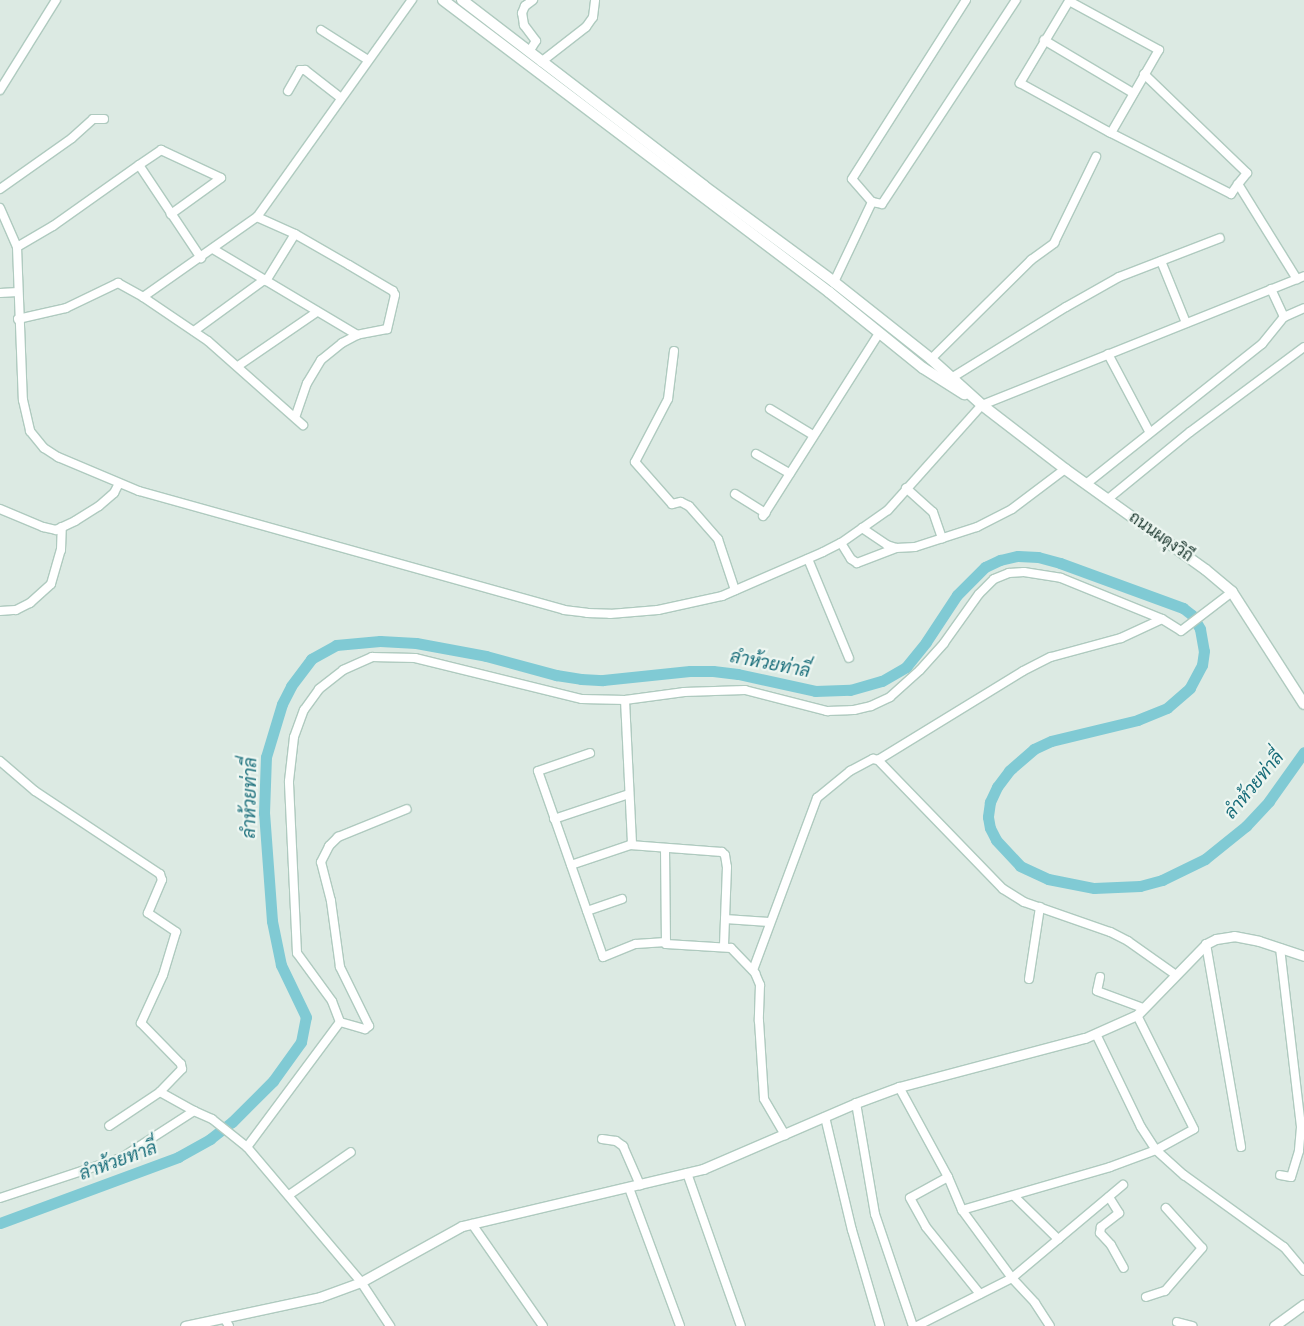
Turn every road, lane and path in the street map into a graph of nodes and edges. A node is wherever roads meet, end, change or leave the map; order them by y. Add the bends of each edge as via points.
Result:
1 (56, 0) edge
2 (412, 0) edge
3 (444, 0) edge
4 (462, 0) edge
5 (532, 0) edge
6 (595, 0) edge
7 (964, 0) edge
8 (1016, 0) edge
9 (321, 30) dead end
10 (1044, 40) junction
11 (529, 52) junction
12 (368, 60) junction
13 (541, 62) junction
14 (1144, 74) junction
15 (0, 90) edge
16 (288, 91) dead end
17 (1133, 92) junction
18 (341, 98) junction
19 (104, 119) dead end
20 (1112, 133) junction
21 (1096, 157) dead end
22 (139, 165) junction
23 (1238, 184) junction
24 (0, 189) edge
25 (872, 202) junction
26 (0, 208) edge
27 (171, 214) junction
28 (257, 217) junction
29 (295, 234) junction
30 (1220, 238) dead end
31 (17, 247) junction
32 (214, 249) junction
33 (201, 258) junction
34 (1161, 261) junction
35 (1301, 277) edge
36 (265, 280) junction
37 (834, 282) junction
38 (1270, 289) junction
39 (18, 292) junction
40 (0, 293) edge
41 (143, 297) junction
42 (1304, 308) edge
43 (317, 312) junction
44 (1284, 317) junction
45 (18, 319) junction
46 (1186, 323) junction
47 (194, 331) junction
48 (879, 333) junction
49 (357, 335) junction
50 (1304, 347) edge
51 (674, 351) dead end
52 (1108, 354) junction
53 (931, 358) junction
54 (238, 366) junction
55 (953, 377) junction
56 (982, 405) junction
57 (770, 409) dead end
58 (295, 417) junction
59 (303, 425) dead end
60 (1150, 433) junction
61 (814, 435) junction
62 (756, 454) dead end
63 (1065, 469) junction
64 (790, 474) junction
65 (119, 482) junction
66 (1086, 484) junction
67 (906, 488) junction
68 (735, 494) dead end
69 (1108, 499) junction
70 (0, 509) edge
71 (62, 527) junction
72 (862, 528) junction
73 (942, 538) junction
74 (841, 543) junction
75 (896, 548) junction
76 (808, 559) junction
77 (736, 590) junction
78 (1228, 595) junction
79 (0, 611) edge
80 (1162, 619) junction
81 (849, 658) dead end
82 (624, 700) junction
83 (1304, 704) edge
84 (590, 753) dead end
85 (878, 760) junction
86 (0, 761) edge
87 (629, 794) junction
88 (407, 809) dead end
89 (554, 819) junction
90 (632, 845) junction
91 (665, 848) junction
92 (571, 865) junction
93 (622, 899) dead end
94 (1040, 907) junction
95 (587, 911) junction
96 (724, 919) junction
97 (769, 922) junction
98 (666, 942) junction
99 (1206, 944) junction
100 (724, 946) junction
101 (1280, 948) junction
102 (1304, 956) edge
103 (753, 970) junction
104 (1176, 975) junction
105 (1100, 977) dead end
106 (1029, 979) dead end
107 (1140, 1012) junction
108 (340, 1022) junction
109 (1096, 1034) junction
110 (900, 1087) junction
111 (160, 1092) junction
112 (856, 1103) junction
113 (194, 1111) junction
114 (824, 1116) junction
115 (109, 1126) dead end
116 (1302, 1127) edge
117 (785, 1135) junction
118 (602, 1138) dead end
119 (246, 1145) junction
120 (1241, 1147) dead end
121 (1156, 1150) junction
122 (351, 1152) dead end
123 (687, 1173) junction
124 (1280, 1175) dead end
125 (948, 1177) junction
126 (640, 1185) junction
127 (1123, 1185) dead end
128 (629, 1188) junction
129 (289, 1195) junction
130 (1014, 1196) junction
131 (1109, 1197) junction
132 (0, 1198) edge
133 (1166, 1208) dead end
134 (962, 1210) junction
135 (472, 1224) junction
136 (1058, 1239) junction
137 (1124, 1268) dead end
138 (1304, 1271) edge
139 (1012, 1278) junction
140 (362, 1282) junction
141 (980, 1294) junction
142 (1146, 1297) dead end
143 (1304, 1304) edge
144 (227, 1322) edge
145 (1177, 1322) dead end
146 (386, 1324) edge
147 (185, 1326) edge
148 (543, 1326) edge
149 (680, 1326) edge
150 (741, 1326) edge
151 (880, 1326) edge
152 (913, 1326) edge
153 (917, 1326) edge
154 (1050, 1326) edge
155 (1192, 1326) edge
156 (1274, 1326) edge

1 - 15 street
2 - 12 street
3 - 48 main road
4 - 11 main road
5 - 11 street via 522,13 524,24 536,41
6 - 13 street via 593,17 586,27
7 - 25 street via 852,179
8 - 25 street via 882,204
9 - 12 street
10 - 14 street via 1069,1 1159,50
10 - 17 street
10 - 20 street via 1020,83
11 - 13 main road
12 - 18 street
13 - 37 main road
14 - 17 street
14 - 23 street via 1247,173
16 - 18 street via 300,70 305,70
17 - 20 street
18 - 28 street
19 - 24 street via 93,118 72,138
20 - 23 street via 1231,194
21 - 53 street via 1054,243 1031,260
22 - 27 street
22 - 27 street via 161,150 221,178
22 - 31 street via 53,226
23 - 35 street
25 - 37 street
26 - 31 street
27 - 33 street
28 - 29 street
28 - 32 street
29 - 36 street
29 - 49 street via 393,291 395,295 387,329
30 - 34 street
31 - 39 street
32 - 33 street
32 - 36 street
33 - 41 street
34 - 46 street
34 - 55 street via 1119,277
35 - 38 street
36 - 43 street
36 - 47 street
37 - 53 main road
38 - 44 street
38 - 46 street
39 - 40 street
39 - 45 street
41 - 45 street via 118,283 66,308
41 - 47 street
42 - 44 street
43 - 49 street
43 - 54 street
44 - 60 street via 1262,344
45 - 65 street via 23,400 30,431 44,448 58,457
46 - 52 street
47 - 54 street
48 - 56 main road via 923,368
48 - 61 street
49 - 58 street via 321,360 307,382
50 - 69 street via 1190,432
51 - 77 street via 668,399 635,462 672,504 681,502 689,506 718,539
52 - 56 street
52 - 60 street
53 - 55 main road
54 - 58 street
55 - 56 main road
56 - 63 main road, ถนนผดุงวิถี
56 - 67 street
57 - 61 street
58 - 59 street
60 - 66 street
61 - 64 street
62 - 64 street
63 - 66 main road, ถนนผดุงวิถี
63 - 73 street via 1012,509 977,527
64 - 68 street via 764,515
65 - 71 street via 114,493 99,506
65 - 77 street via 148,493 564,610 635,613 722,596
66 - 69 main road, ถนนผดุงวิถี
67 - 72 street via 888,510
67 - 73 street via 933,512
69 - 78 main road, ถนนผดุงวิถี via 1192,558
70 - 71 street via 43,527 56,530
71 - 79 street via 61,550 51,584 30,603 16,610
72 - 74 street
72 - 75 street
73 - 75 street via 915,547
74 - 75 street via 851,559 857,562
74 - 76 street
76 - 77 street
76 - 81 street
78 - 80 street via 1181,631
78 - 83 main road, ถนนผดุงวิถี
80 - 82 street via 1061,578 1009,573 994,579 979,594 920,670 890,697 871,706 827,711 745,690 684,692
80 - 85 street via 1121,638 1051,657 1024,670
82 - 87 street
82 - 108 street via 582,699 414,658 372,657 343,670 319,688 304,710 294,737 289,781 295,942 297,953 332,1001
84 - 89 street via 538,770
85 - 94 street via 1003,889
85 - 97 street via 873,759 850,771 816,798
86 - 111 street via 35,791 160,874 162,880 148,913 176,932 163,975 141,1023 181,1064 182,1069
87 - 89 street
87 - 90 street
88 - 108 street via 338,837 322,859 340,966 369,1026 365,1029
89 - 92 street
90 - 91 street
90 - 92 street
91 - 96 street via 716,851 725,855
91 - 98 street
92 - 95 street
93 - 95 street
94 - 104 street via 1110,932
94 - 106 street
95 - 98 street via 603,957 636,944
96 - 97 street
96 - 100 street
97 - 103 street
98 - 100 street
99 - 101 street via 1234,936
99 - 104 street
99 - 120 street
100 - 103 street via 740,955
101 - 102 street
101 - 116 street
103 - 117 street via 760,985 764,1099
104 - 107 street
105 - 107 street via 1096,991
107 - 109 street
107 - 121 street via 1194,1129
108 - 119 street
109 - 110 street
109 - 121 street via 1141,1127
110 - 112 street
110 - 125 street
111 - 113 street
111 - 115 street
112 - 114 street
112 - 152 street via 875,1214
113 - 119 street via 212,1119
113 - 132 street via 121,1158
114 - 117 street
114 - 151 street
116 - 124 street via 1292,1177
117 - 123 street
118 - 126 street via 623,1146
119 - 129 street
121 - 130 street
121 - 138 street via 1184,1175 1284,1247
122 - 129 street
123 - 126 street
123 - 150 street
125 - 134 street
125 - 141 street via 910,1198 926,1227
126 - 128 street
127 - 131 street
128 - 135 street
128 - 149 street
129 - 140 street
130 - 134 street
130 - 136 street
131 - 136 street
131 - 137 street via 1119,1213 1101,1227 1100,1233
133 - 142 street via 1202,1248 1166,1291
134 - 139 street
135 - 140 street via 448,1233
135 - 148 street
136 - 139 street
139 - 141 street
139 - 154 street via 1035,1303
140 - 144 street
140 - 146 street
141 - 153 street
143 - 156 street
144 - 147 street
145 - 155 street

